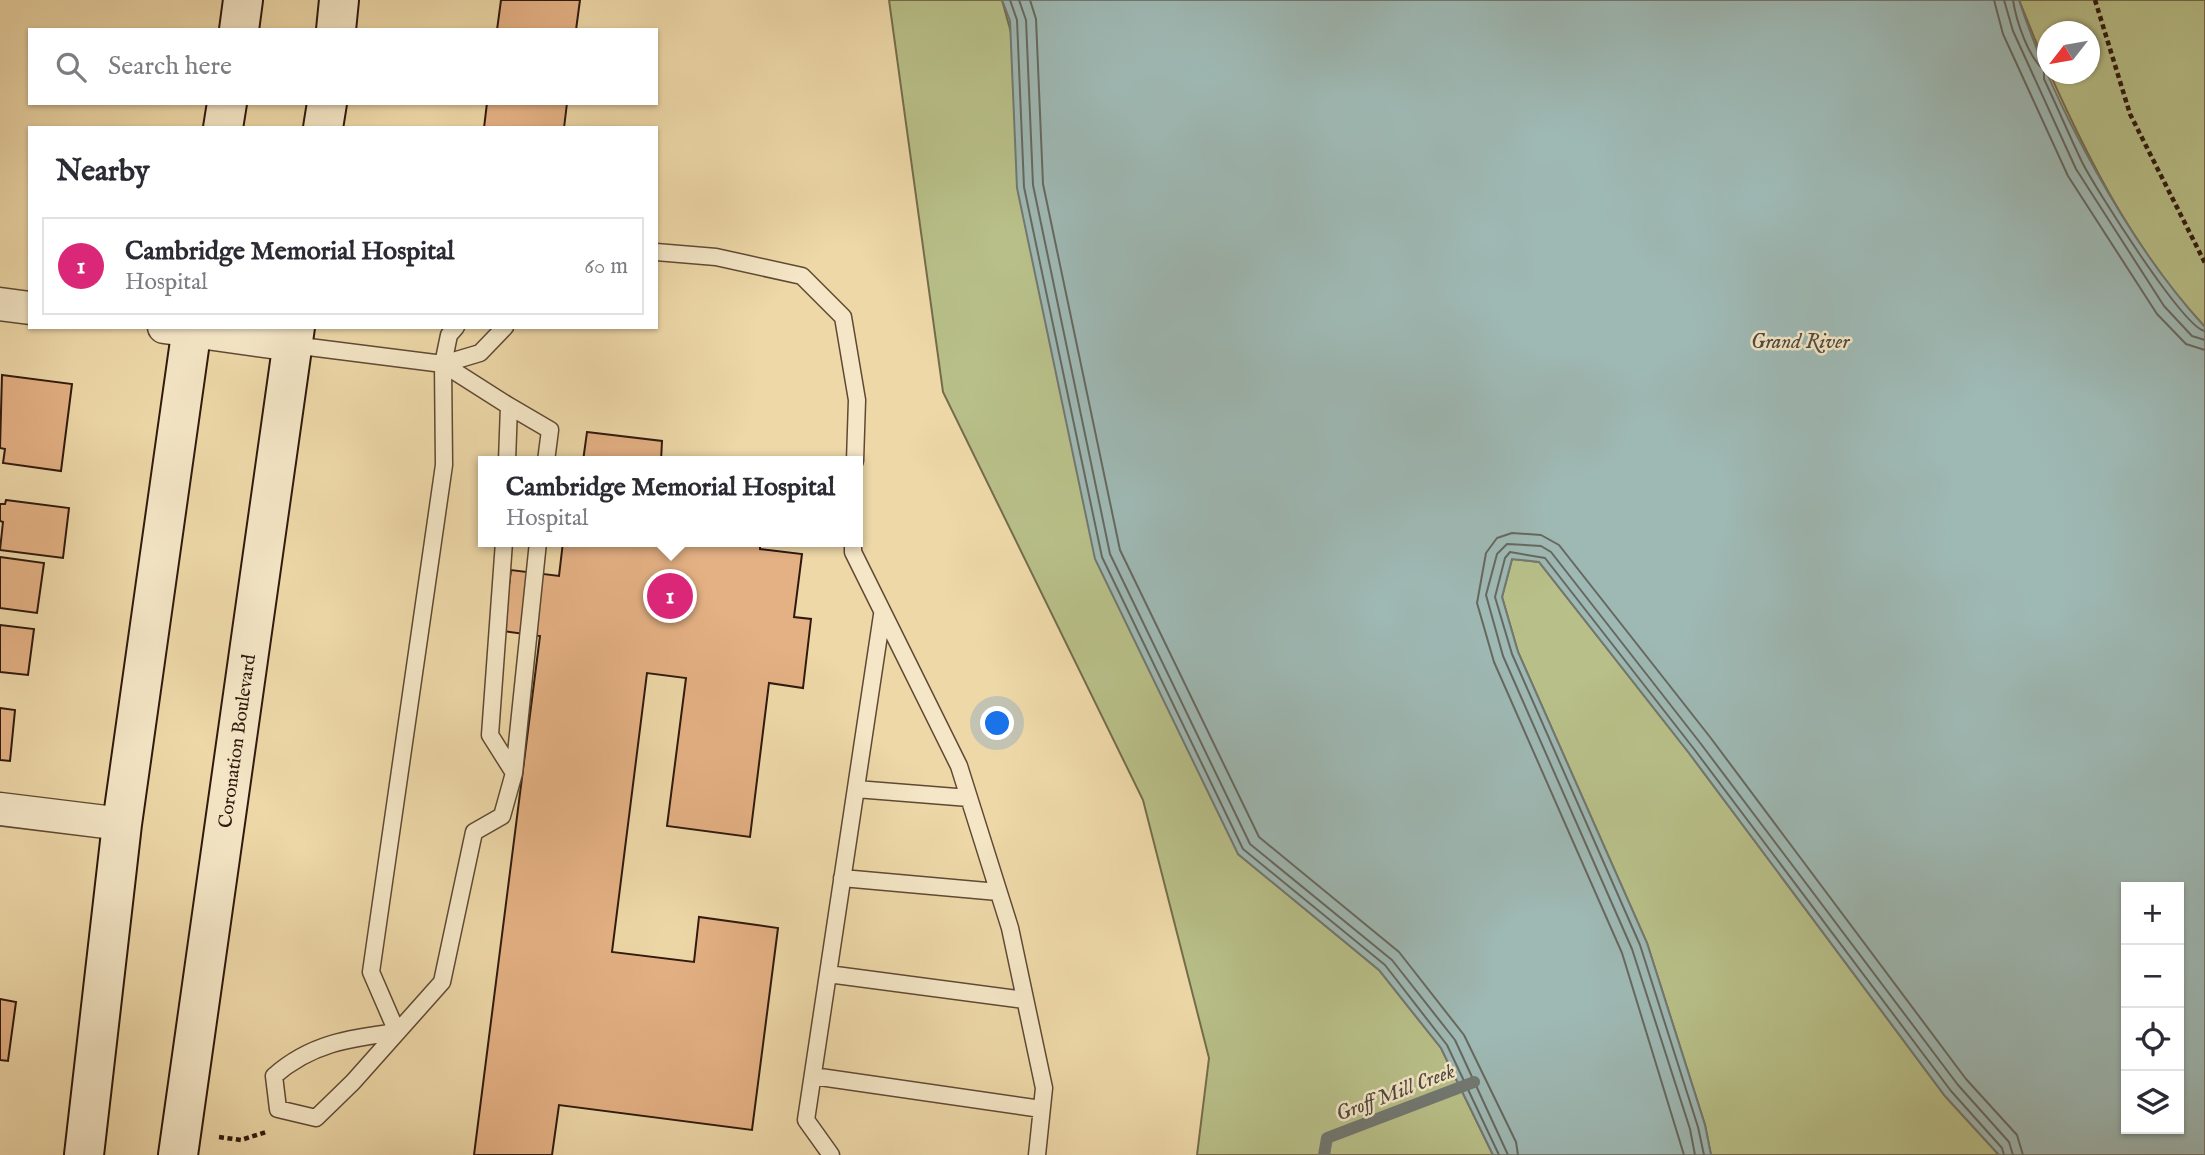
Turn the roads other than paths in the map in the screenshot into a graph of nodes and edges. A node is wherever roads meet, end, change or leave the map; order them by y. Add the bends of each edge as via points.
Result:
1 (243, 0) edge
2 (339, 0) edge
3 (239, 28) edge
4 (336, 28) edge
5 (227, 105) edge
6 (327, 105) edge
7 (223, 126) edge
8 (323, 126) edge
9 (658, 252) edge
10 (0, 304) edge
11 (28, 308) edge
12 (183, 329) edge
13 (454, 329) edge
14 (503, 329) edge
15 (294, 336) edge
16 (443, 364) junction
17 (509, 406) junction
18 (508, 456) edge
19 (547, 456) edge
20 (855, 456) edge
21 (504, 547) edge
22 (537, 547) edge
23 (853, 547) edge
24 (882, 615) junction
25 (514, 773) junction
26 (856, 789) junction
27 (969, 798) junction
28 (0, 808) edge
29 (122, 824) junction
30 (842, 878) junction
31 (998, 892) junction
32 (828, 974) junction
33 (1025, 1000) junction
34 (397, 1032) junction
35 (813, 1076) junction
36 (1041, 1109) junction
37 (193, 1145) edge
38 (84, 1155) edge
39 (831, 1155) edge
40 (1037, 1155) edge

1 - 3 main road
2 - 4 main road
5 - 7 main road
6 - 8 main road
9 - 20 lane via 716,257 802,276 843,317 857,400
10 - 11 street
12 - 15 street
12 - 29 main road
13 - 16 lane
14 - 16 lane via 480,353
15 - 16 lane
15 - 37 main road, Coronation Boulevard
16 - 17 lane
16 - 34 lane via 444,465 371,972
17 - 18 lane
17 - 19 lane via 550,430
21 - 25 lane via 490,735
22 - 25 lane
23 - 24 lane
24 - 26 lane
24 - 27 lane via 959,766
25 - 34 lane via 502,816 474,832 442,982
26 - 27 lane
26 - 30 lane
27 - 31 lane
28 - 29 street
29 - 38 main road
30 - 31 lane
30 - 32 lane
31 - 33 lane
32 - 33 lane
32 - 35 lane
33 - 36 lane via 1044,1088
34 - 34 lane via 354,1037 296,1057 274,1076 278,1109 316,1118
35 - 36 lane
35 - 39 lane via 806,1120
36 - 40 lane

